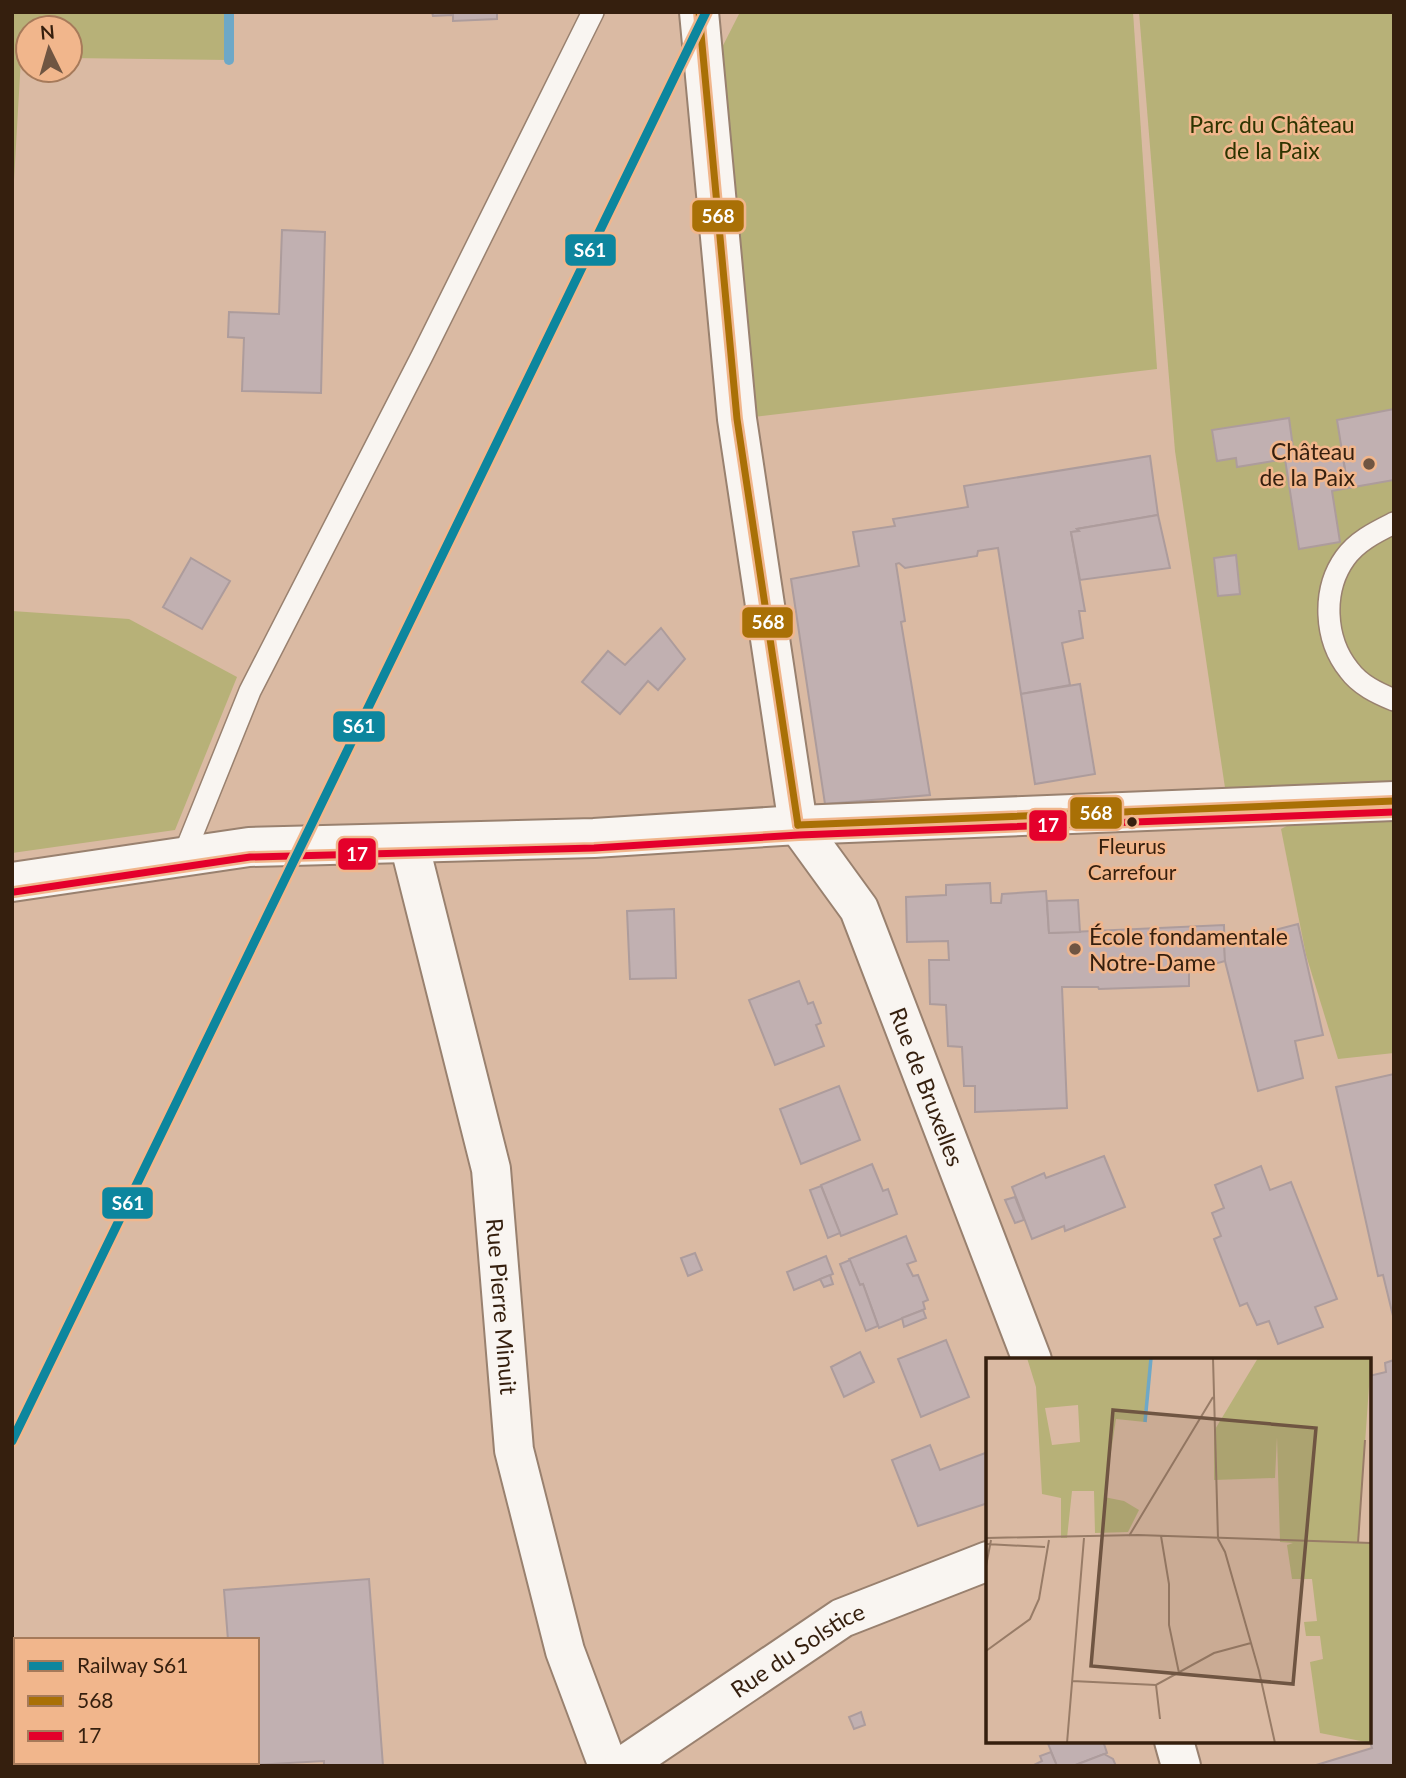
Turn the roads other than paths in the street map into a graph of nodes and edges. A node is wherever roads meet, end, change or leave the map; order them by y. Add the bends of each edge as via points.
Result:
1 (593, 12) edge
2 (699, 12) edge
3 (1394, 523) edge
4 (1394, 700) edge
5 (1394, 801) edge
6 (798, 825) junction
7 (409, 843) junction
8 (183, 857) junction
9 (12, 882) edge
10 (1031, 1358) edge
11 (986, 1562) edge
12 (1175, 1743) edge
13 (608, 1766) edge
14 (623, 1766) edge
15 (1181, 1766) edge

1 - 8 lane via 250,691
2 - 6 street via 737,419
3 - 4 lane via 1367,536 1346,557 1332,584 1328,615 1334,644 1349,671 1371,691
5 - 6 street
6 - 7 street via 594,838
6 - 10 street, Rue de Bruxelles via 859,909
7 - 8 street via 249,847
7 - 13 street, Rue Pierre Minuit via 491,1169 514,1450 565,1651
8 - 9 street
11 - 14 street, Rue du Solstice via 842,1618
12 - 15 street

